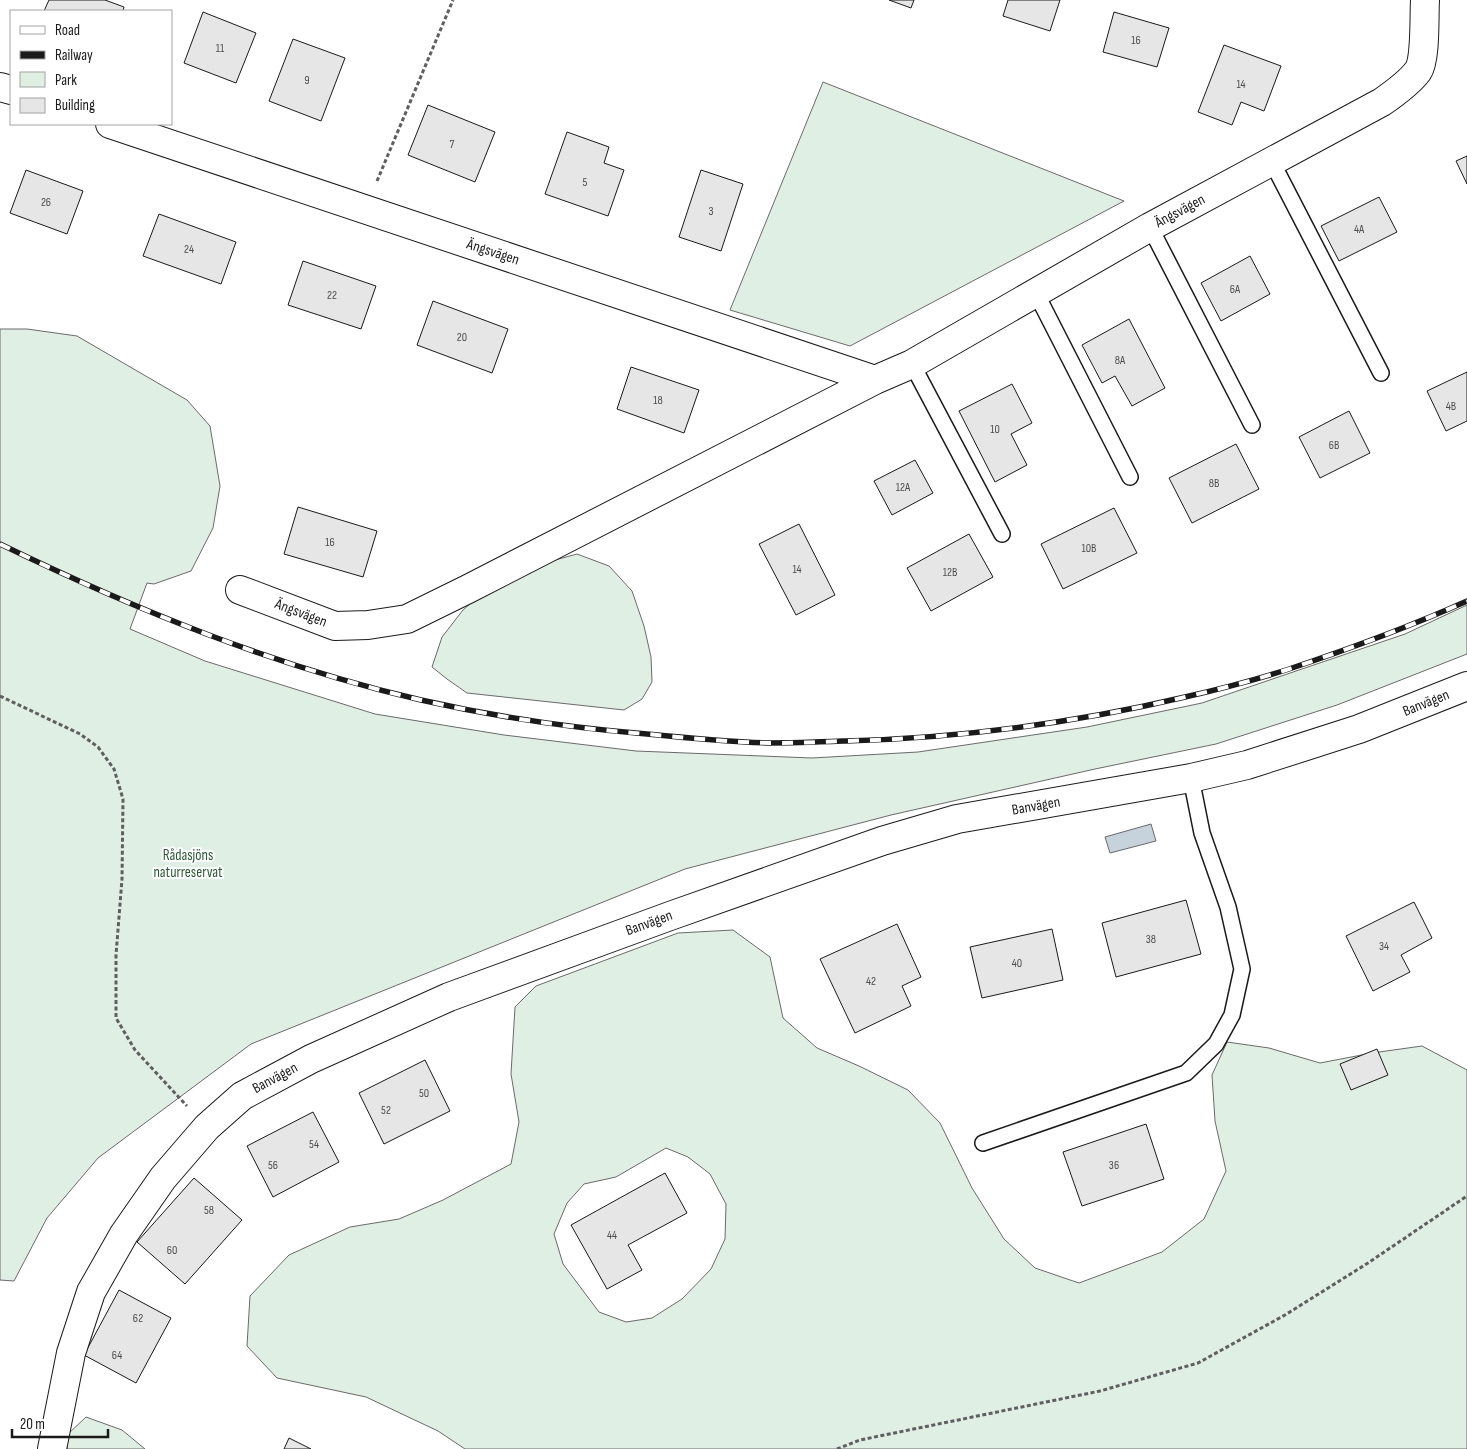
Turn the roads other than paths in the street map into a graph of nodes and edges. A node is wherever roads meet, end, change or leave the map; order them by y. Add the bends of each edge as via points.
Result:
1 (1425, 0) edge
2 (113, 125) edge
3 (1272, 162) junction
4 (1150, 228) junction
5 (1036, 293) junction
6 (912, 364) junction
7 (1381, 373) dead end
8 (875, 380) junction
9 (1252, 426) dead end
10 (1130, 477) dead end
11 (1002, 534) dead end
12 (240, 590) dead end
13 (1467, 686) edge
14 (1191, 778) junction
15 (983, 1143) dead end
16 (52, 1449) edge

1 - 3 street, Ängsvägen via 1424,45 1419,69 1403,86 1382,102
2 - 8 street, Ängsvägen
3 - 4 street, Ängsvägen
3 - 7 lane
4 - 5 street, Ängsvägen
4 - 9 lane
5 - 6 street, Ängsvägen
5 - 10 lane
6 - 8 street, Ängsvägen
6 - 11 lane
8 - 12 street, Ängsvägen via 407,618 368,625 335,626
13 - 14 street, Banvägen via 1360,729 1247,765
14 - 15 lane via 1202,833 1228,907 1242,969 1232,1015 1216,1044 1186,1073
14 - 16 street, Banvägen via 957,819 882,842 679,912 449,997 311,1059 242,1096 207,1126 163,1178 124,1234 91,1292 71,1352

